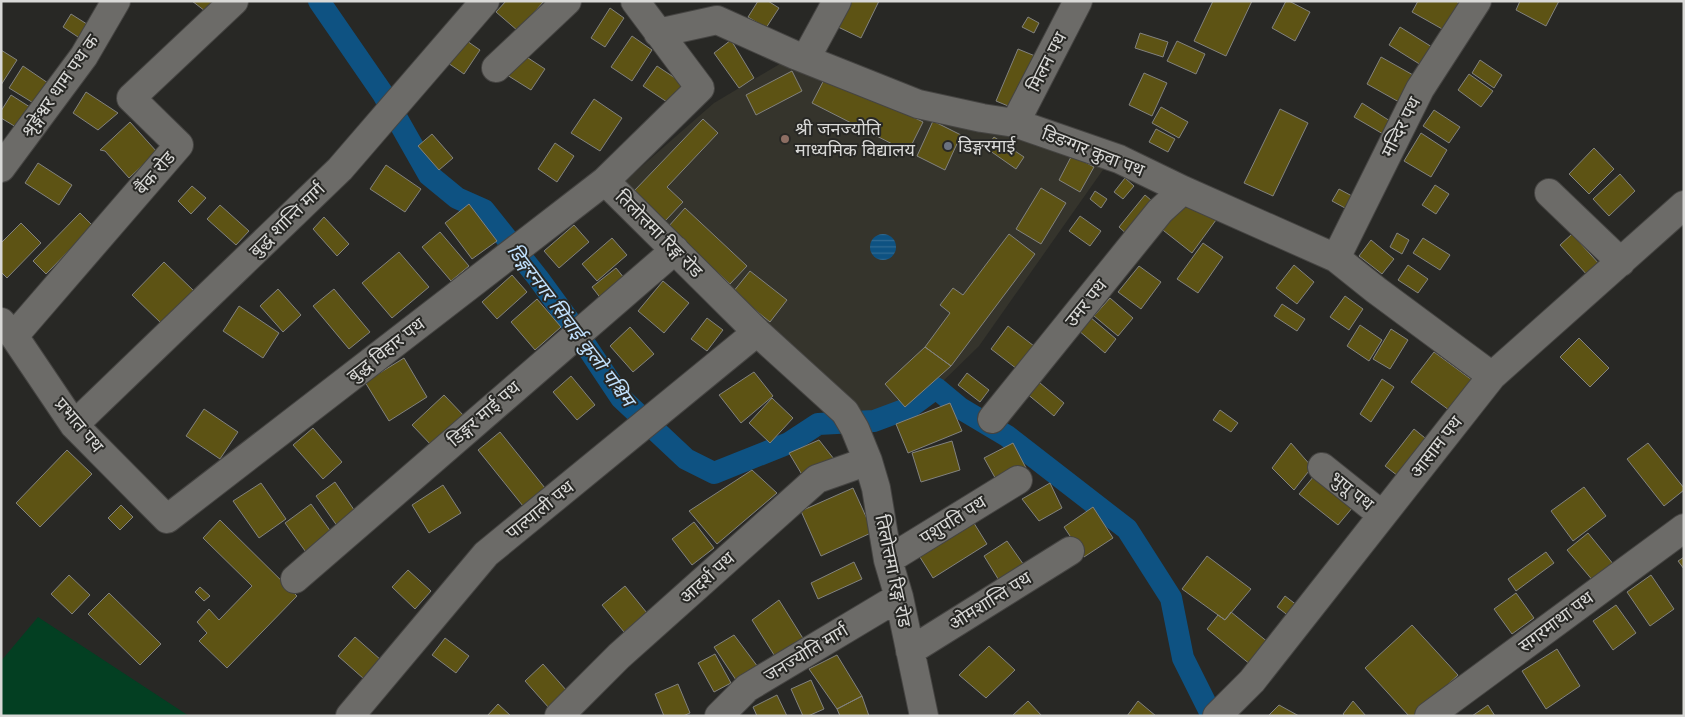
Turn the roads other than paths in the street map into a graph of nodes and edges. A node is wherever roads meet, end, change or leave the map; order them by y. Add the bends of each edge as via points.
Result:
1 (116, 1) edge
2 (234, 1) edge
3 (486, 1) edge
4 (567, 1) edge
5 (634, 1) edge
6 (837, 1) edge
7 (1078, 1) edge
8 (1477, 1) edge
9 (722, 11) edge
10 (658, 33) junction
11 (806, 58) junction
12 (496, 68) dead end
13 (1016, 123) junction
14 (1, 168) edge
15 (606, 181) junction
16 (1183, 190) junction
17 (1549, 193) dead end
18 (1684, 205) edge
19 (674, 250) junction
20 (1336, 258) junction
21 (1621, 262) junction
22 (8, 329) edge
23 (757, 332) junction
24 (1492, 376) junction
25 (992, 419) dead end
26 (74, 425) junction
27 (868, 461) junction
28 (1322, 467) dead end
29 (1018, 480) dead end
30 (1382, 515) junction
31 (167, 519) joint
32 (1684, 528) edge
33 (1070, 551) dead end
34 (888, 560) junction
35 (295, 579) dead end
36 (899, 597) junction
37 (910, 651) junction
38 (1218, 715) edge
39 (350, 716) edge
40 (559, 716) edge
41 (719, 716) edge
42 (924, 716) edge
43 (1429, 716) edge

1 - 14 street, श्रृङ्गेश्वर धाम पथ क via 84,56
2 - 22 street, बैंक रोड via 131,98 179,145
3 - 26 street, बुद्ध शान्ति मार्ग via 340,169
4 - 12 street
5 - 10 street, तिलोत्तमा रिङ्ग रोड
6 - 11 street
7 - 13 street, मिलन पथ
8 - 20 street, मन्दिर पथ via 1420,89
9 - 10 street, डिङग्गर कुवा पथ
9 - 11 street, डिङग्गर कुवा पथ
10 - 15 street, तिलोत्तमा रिङ्ग रोड via 700,88
11 - 13 street, डिङग्गर कुवा पथ via 918,104
13 - 16 street, डिङग्गर कुवा पथ via 1119,159
15 - 19 street, तिलोत्तमा रिङ्ग रोड
15 - 31 street, बुद्ध विहार पथ
16 - 20 street, डिङग्गर कुवा पथ
16 - 25 street, उमर पथ via 1160,211
17 - 21 street
18 - 21 street, आसाम पथ
19 - 23 street, तिलोत्तमा रिङ्ग रोड
19 - 35 street, डिङ्गर माई पथ
20 - 24 street, डिङग्गर कुवा पथ
21 - 24 street, आसाम पथ
22 - 26 street, प्रभात पथ
23 - 27 street, तिलोत्तमा रिङ्ग रोड via 850,420
23 - 39 street, पाल्पाली पथ via 486,554
24 - 30 street, आसाम पथ
26 - 31 street, प्रभात पथ
27 - 34 street, तिलोत्तमा रिङ्ग रोड
27 - 40 street, आदर्श पथ via 817,479 620,656
28 - 30 street, भुपू पथ
29 - 34 street, पशुपति पथ
30 - 38 street, आसाम पथ via 1252,681
32 - 43 street, सगरमाथा पथ
33 - 37 street, ओमशान्ति पथ
34 - 36 street, तिलोत्तमा रिङ्ग रोड
36 - 37 street, तिलोत्तमा रिङ्ग रोड
36 - 41 street, जनज्योति मार्ग via 747,688
37 - 42 street, तिलोत्तमा रिङ्ग रोड

